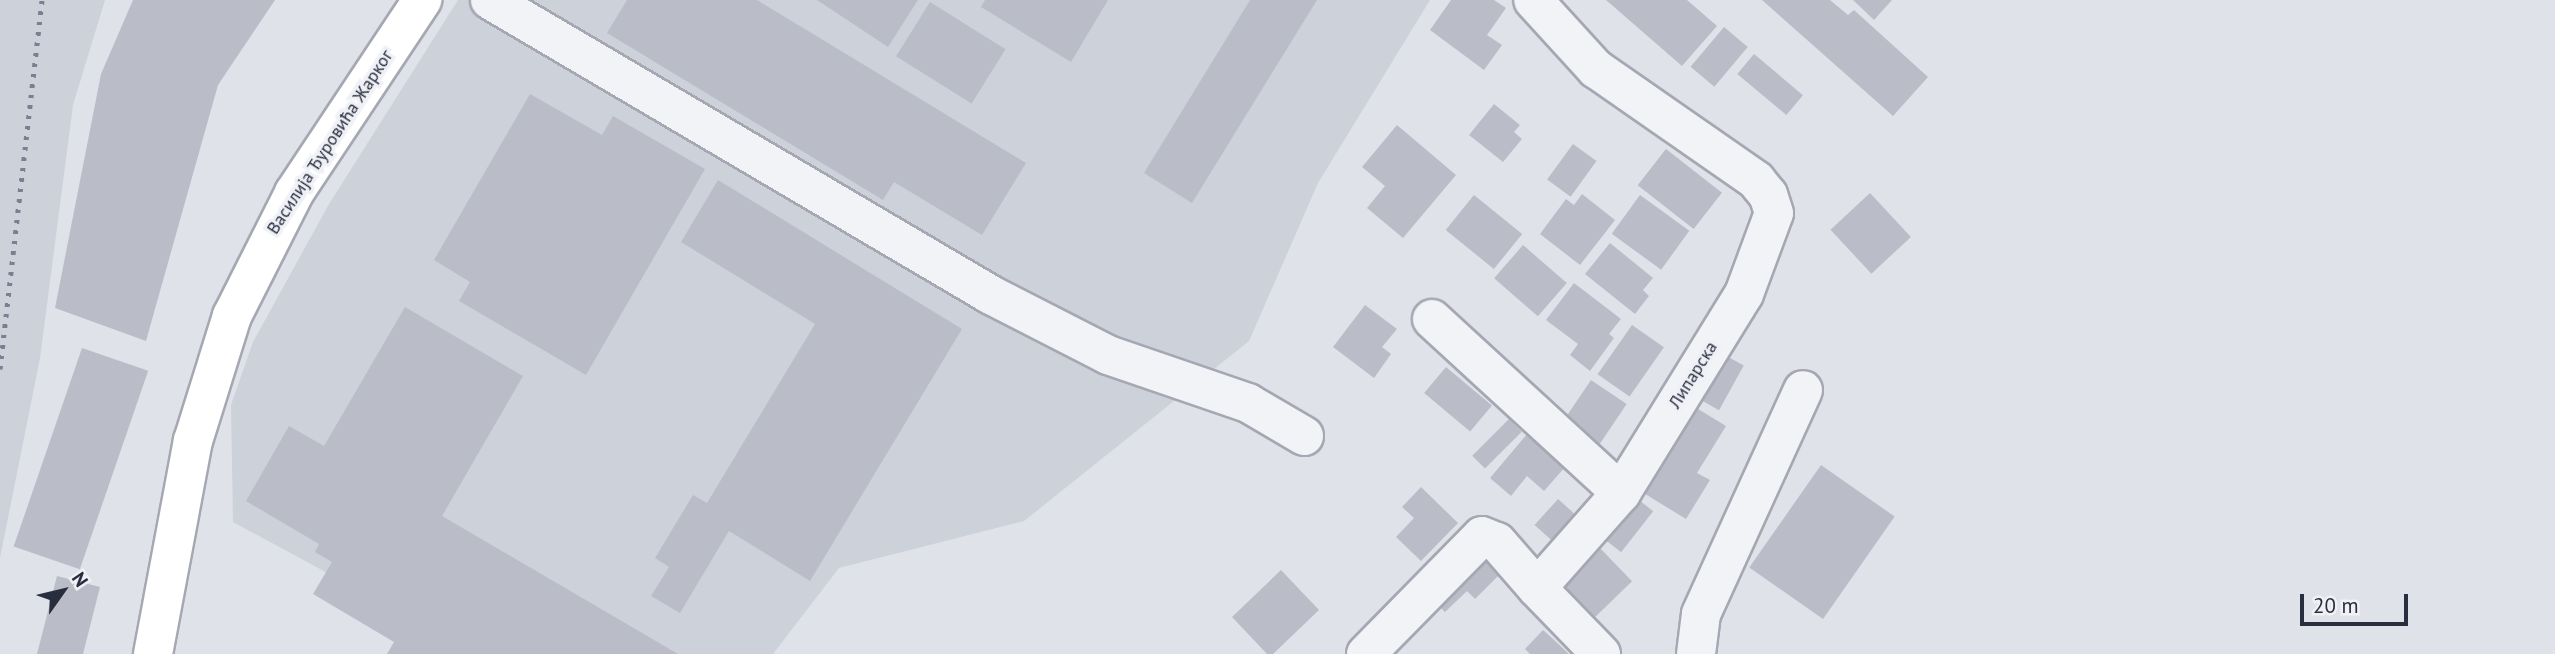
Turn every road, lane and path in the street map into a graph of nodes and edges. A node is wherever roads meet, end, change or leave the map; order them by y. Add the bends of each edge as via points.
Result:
1 (422, 0) edge
2 (490, 0) edge
3 (1533, 0) edge
4 (1432, 319) dead end
5 (1803, 390) dead end
6 (1304, 436) dead end
7 (1621, 493) junction
8 (1537, 588) junction
9 (153, 654) edge
10 (1366, 654) edge
11 (1601, 654) edge
12 (1696, 654) edge

1 - 9 main road, Василија Ђуровића Жарког via 294,193 232,316 193,441
2 - 6 street via 991,295 1108,355 1248,403
3 - 7 street, Липарска via 1596,69 1756,180 1774,213 1744,294
4 - 7 street
5 - 12 street via 1701,614
7 - 8 street, Липарска
8 - 10 street via 1497,542 1482,536
8 - 11 street

